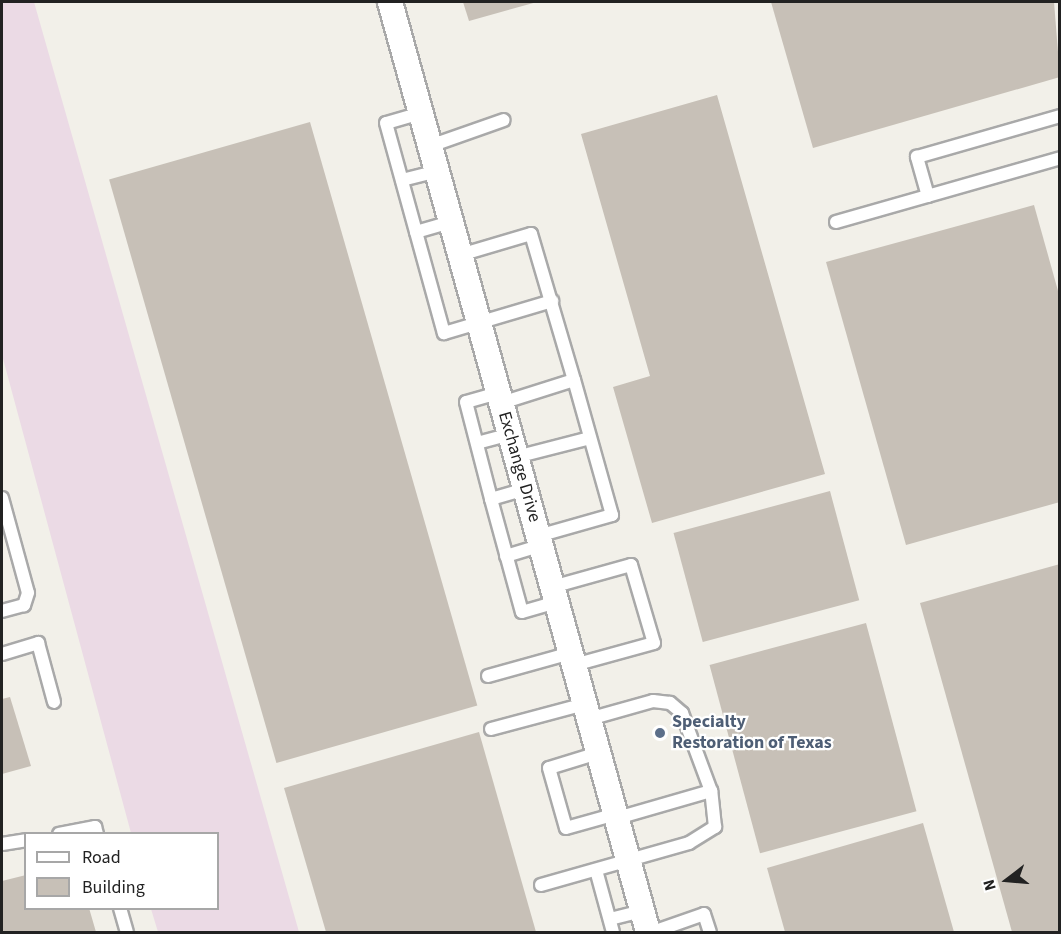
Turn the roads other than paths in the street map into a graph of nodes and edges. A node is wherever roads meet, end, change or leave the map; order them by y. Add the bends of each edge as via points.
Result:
1 (390, 2) edge
2 (421, 113) junction
3 (1059, 116) edge
4 (504, 120) dead end
5 (430, 146) junction
6 (1059, 158) edge
7 (437, 171) junction
8 (402, 180) junction
9 (928, 196) junction
10 (451, 222) junction
11 (836, 222) dead end
12 (416, 232) junction
13 (460, 255) junction
14 (552, 301) junction
15 (479, 323) junction
16 (574, 380) junction
17 (500, 398) junction
18 (590, 438) junction
19 (477, 443) junction
20 (513, 446) junction
21 (525, 489) junction
22 (2, 498) edge
23 (491, 499) junction
24 (540, 541) junction
25 (506, 556) junction
26 (554, 595) junction
27 (2, 611) edge
28 (2, 654) edge
29 (572, 659) junction
30 (488, 676) dead end
31 (54, 702) dead end
32 (587, 711) junction
33 (491, 729) dead end
34 (598, 753) junction
35 (711, 791) junction
36 (616, 816) junction
37 (69, 832) edge
38 (96, 832) edge
39 (24, 840) edge
40 (2, 844) edge
41 (628, 861) junction
42 (596, 870) junction
43 (541, 885) dead end
44 (120, 910) edge
45 (610, 919) junction
46 (645, 922) edge
47 (127, 933) edge
48 (614, 933) edge
49 (653, 933) edge
50 (710, 933) edge

1 - 2 street, Exchange Drive
2 - 5 street, Exchange Drive
2 - 8 lane via 386,123
3 - 9 lane via 917,157
4 - 5 lane
5 - 7 street, Exchange Drive
6 - 9 lane
7 - 8 lane
7 - 10 street, Exchange Drive
8 - 12 lane
9 - 11 lane
10 - 12 lane
10 - 13 street, Exchange Drive
12 - 15 lane via 444,333
13 - 14 lane via 531,234
13 - 15 street, Exchange Drive
14 - 15 lane
14 - 16 lane
15 - 17 street, Exchange Drive
16 - 17 lane
16 - 18 lane
17 - 19 lane via 466,402
17 - 20 street, Exchange Drive
18 - 20 lane
18 - 24 lane via 612,515
19 - 20 lane
19 - 23 lane
20 - 21 street, Exchange Drive
21 - 23 lane
21 - 24 street, Exchange Drive
22 - 27 lane via 28,593 24,604
23 - 25 lane
24 - 25 lane
24 - 26 street, Exchange Drive
25 - 26 lane via 522,612
26 - 29 street, Exchange Drive
26 - 29 lane via 631,565 654,643
28 - 31 lane via 38,643
29 - 30 lane
29 - 32 street, Exchange Drive
32 - 33 lane
32 - 34 street, Exchange Drive
32 - 35 lane via 670,702 693,732
34 - 36 street, Exchange Drive
34 - 36 lane via 549,768 566,828
35 - 36 lane
35 - 41 lane via 715,827 705,837
36 - 41 street, Exchange Drive
37 - 38 lane via 95,827
39 - 40 lane
41 - 42 lane
41 - 46 street, Exchange Drive
42 - 43 lane
42 - 45 lane
44 - 47 lane
45 - 46 lane
45 - 48 lane
49 - 50 lane via 704,914

